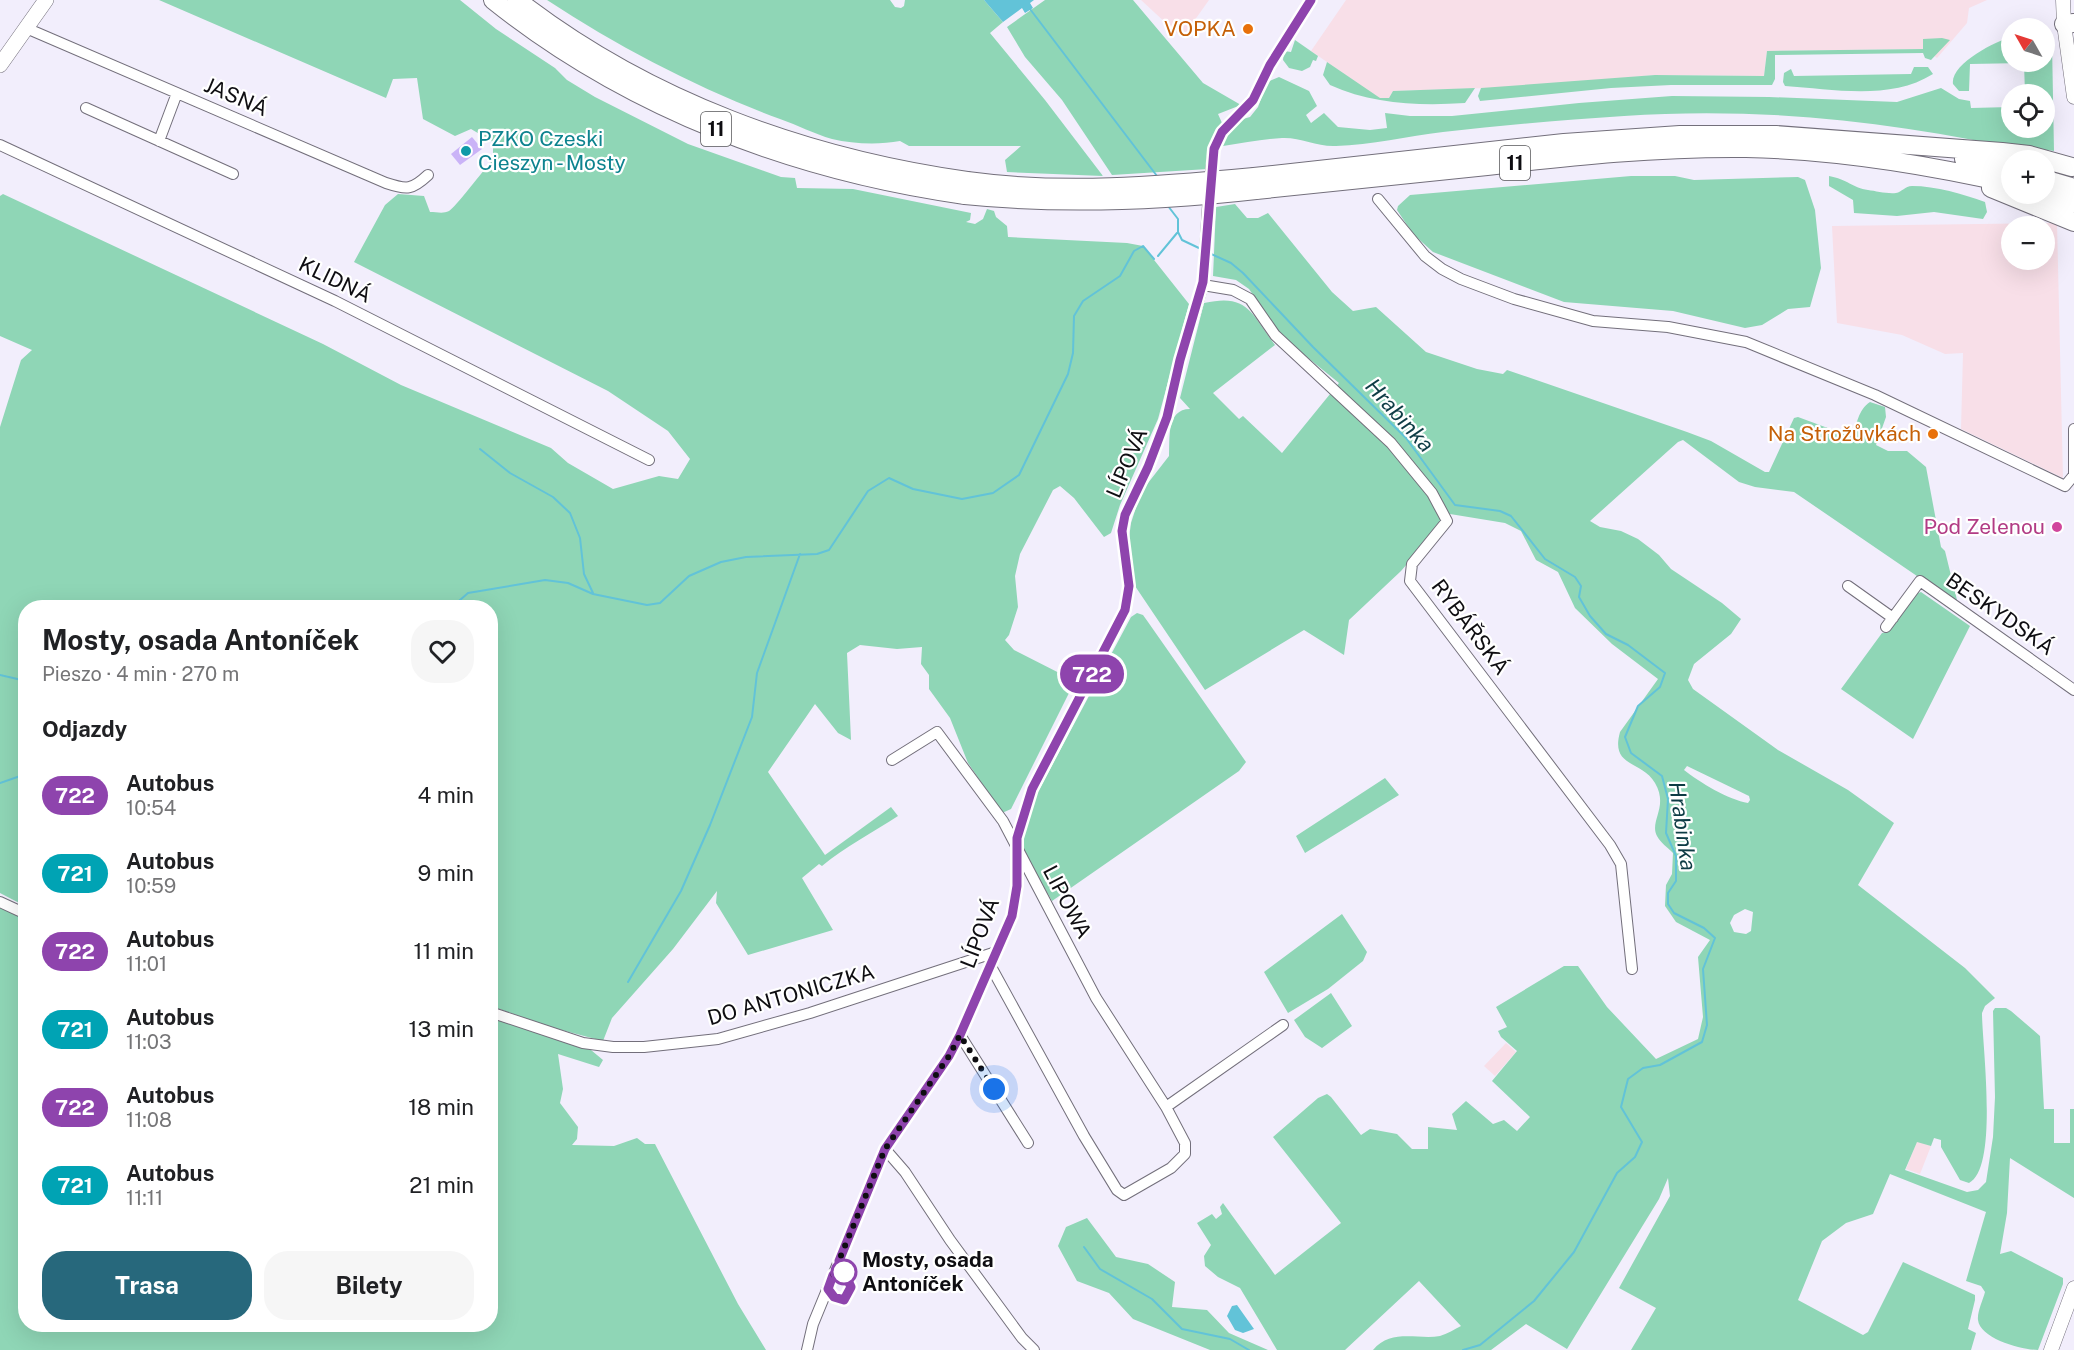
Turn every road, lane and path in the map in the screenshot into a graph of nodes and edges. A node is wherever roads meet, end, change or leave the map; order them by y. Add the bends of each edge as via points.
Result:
1 (46, 0) edge
2 (493, 0) edge
3 (517, 0) edge
4 (1311, 0) edge
5 (2063, 0) edge
6 (2069, 24) edge
7 (26, 28) junction
8 (0, 65) edge
9 (177, 93) junction
10 (2074, 97) edge
11 (86, 108) dead end
12 (159, 141) junction
13 (1880, 144) junction
14 (0, 146) edge
15 (1924, 166) junction
16 (2072, 167) dead end
17 (2001, 168) edge
18 (1211, 171) dead end
19 (233, 174) dead end
20 (428, 175) dead end
21 (2001, 182) edge
22 (2055, 182) edge
23 (1255, 184) junction
24 (966, 188) junction
25 (2074, 188) edge
26 (2055, 197) edge
27 (1378, 199) dead end
28 (2074, 203) edge
29 (1208, 205) dead end
30 (2074, 222) edge
31 (1203, 285) junction
32 (2074, 429) edge
33 (649, 460) dead end
34 (1848, 586) dead end
35 (1893, 618) junction
36 (1886, 627) dead end
37 (2074, 690) edge
38 (892, 760) dead end
39 (1017, 851) junction
40 (0, 902) edge
41 (18, 910) edge
42 (996, 952) junction
43 (990, 965) junction
44 (1632, 969) dead end
45 (498, 1015) edge
46 (1283, 1025) dead end
47 (960, 1035) junction
48 (1166, 1107) junction
49 (1028, 1143) dead end
50 (885, 1149) junction
51 (2074, 1288) edge
52 (807, 1350) edge
53 (1034, 1350) edge
54 (2051, 1350) edge

1 - 7 main road
2 - 24 highway, 11 via 637,93 725,133 853,175 909,187
3 - 24 highway, 11 via 639,78 735,122 838,156
4 - 18 street via 1253,100 1222,132 1214,149
5 - 6 main road
6 - 10 main road
7 - 8 main road
7 - 9 street, JASNÁ
9 - 12 street
9 - 20 street, JASNÁ via 403,189 416,186
11 - 12 street
12 - 19 street
13 - 16 highway via 2020,154
13 - 17 highway, 11
13 - 23 highway, 11 via 1776,135 1680,135 1564,143
14 - 33 street, KLIDNÁ via 334,301
15 - 21 highway, 11
15 - 23 highway, 11 via 1819,152 1669,149
15 - 30 highway
22 - 25 highway
23 - 24 highway, 11, bridge
26 - 28 highway
27 - 32 street via 1425,256 1461,279 1514,300 1593,321 1668,327 1746,342 1875,395 2065,486 2074,475
29 - 31 street, LÍPOVÁ
31 - 39 street, LÍPOVÁ via 1167,417 1122,531 1129,586 1125,610 1032,789 1017,838
31 - 44 street, RYBÁŘSKÁ via 1233,290 1250,299 1275,335 1391,443 1432,493 1447,521 1412,564 1410,581 1621,864
34 - 35 street
35 - 36 street, BESKYDSKÁ
35 - 37 street, BESKYDSKÁ via 1920,581
38 - 39 street, LIPOWA via 937,732 1003,821
39 - 42 street, LÍPOVÁ via 1012,916
39 - 48 street, LIPOWA via 1096,998
40 - 41 street
42 - 43 street, LÍPOVÁ
42 - 45 street, DO ANTONICZKA via 718,1039 613,1047 583,1043
43 - 47 street, LÍPOVÁ
43 - 48 street, LIPOWA via 1084,1136 1124,1195 1170,1168 1185,1154 1185,1143
46 - 48 street
47 - 49 street
47 - 50 street, LÍPOVÁ
50 - 52 street, LÍPOVÁ via 813,1324
50 - 53 street
51 - 54 main road

